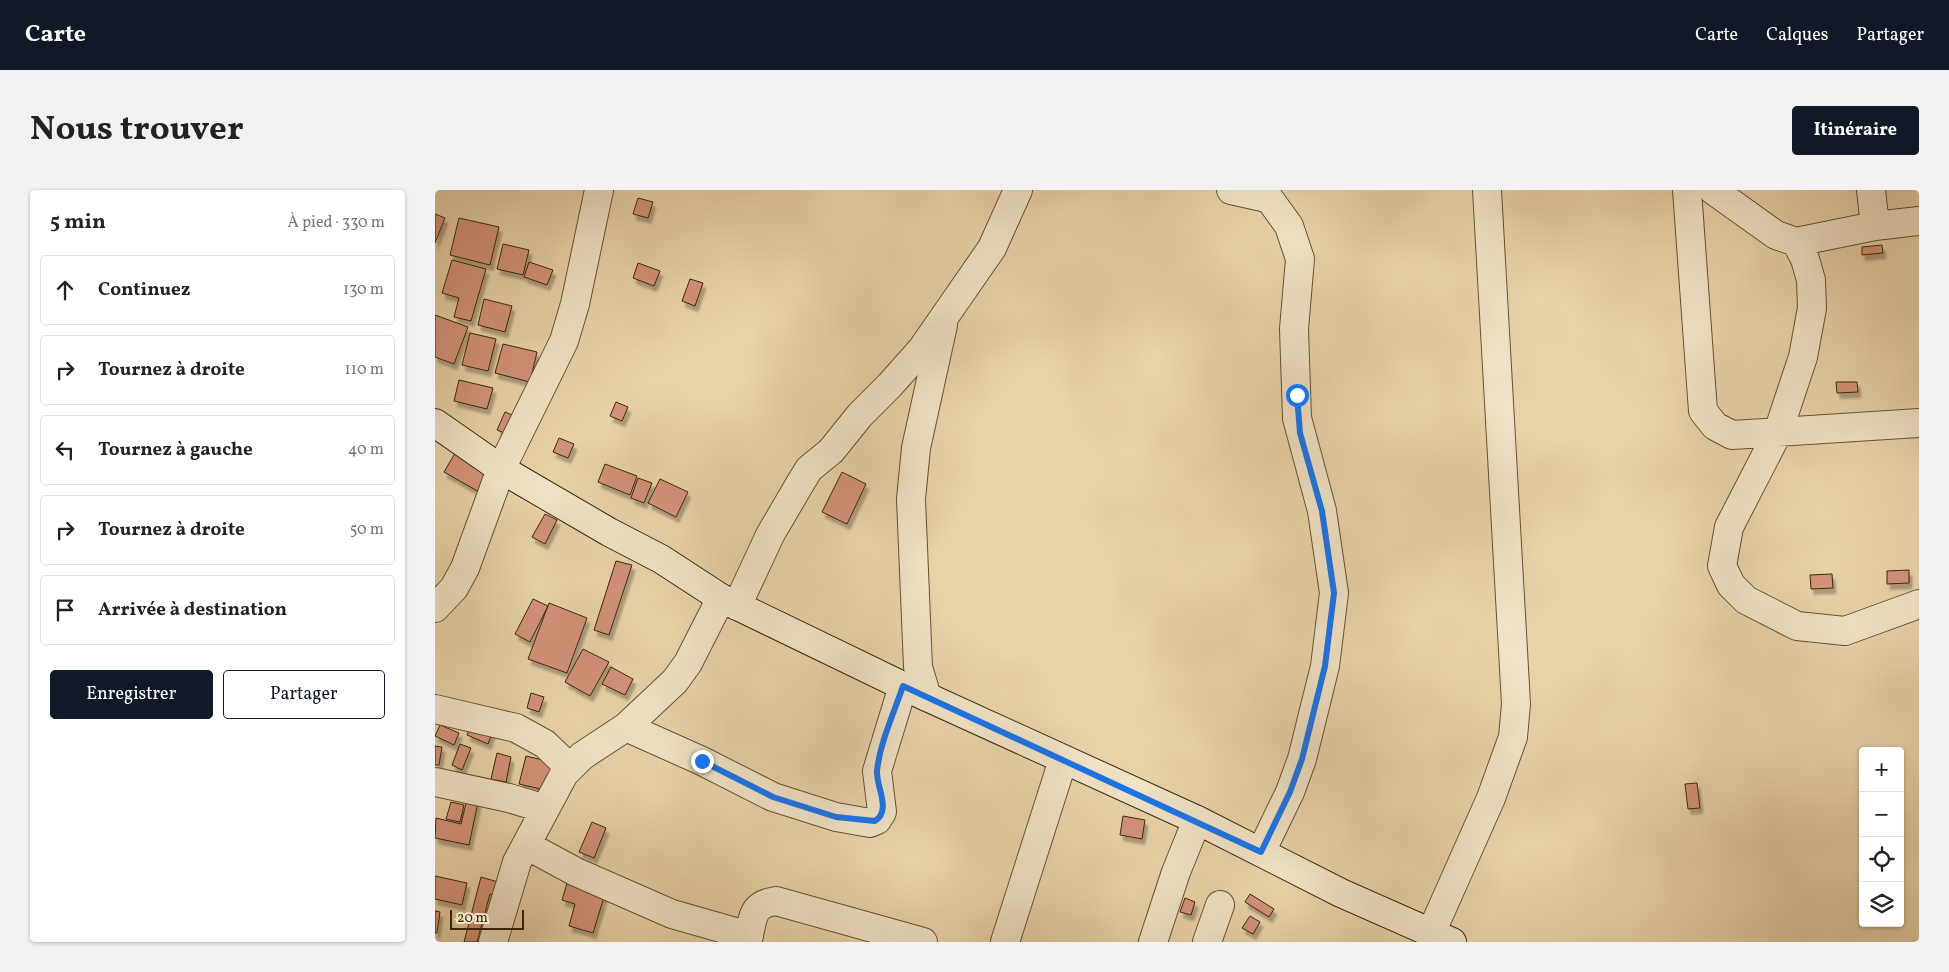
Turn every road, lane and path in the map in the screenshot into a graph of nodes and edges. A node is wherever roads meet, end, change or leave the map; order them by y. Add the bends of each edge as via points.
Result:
1 (599, 190) edge
2 (1017, 190) edge
3 (1231, 190) edge
4 (1487, 190) edge
5 (1687, 190) edge
6 (1713, 190) edge
7 (1871, 190) edge
8 (1265, 194) edge
9 (1919, 221) edge
10 (1875, 226) junction
11 (1796, 242) junction
12 (944, 318) junction
13 (435, 423) edge
14 (1919, 423) edge
15 (1779, 432) junction
16 (501, 469) junction
17 (729, 602) junction
18 (1919, 604) edge
19 (435, 608) edge
20 (903, 686) junction
21 (927, 697) junction
22 (435, 709) edge
23 (626, 727) junction
24 (1063, 760) junction
25 (569, 768) junction
26 (435, 782) edge
27 (545, 809) junction
28 (1197, 820) junction
29 (526, 845) junction
30 (1261, 852) junction
31 (1220, 905) dead end
32 (1442, 938) edge
33 (748, 939) edge
34 (493, 942) edge
35 (923, 942) edge
36 (1005, 942) edge
37 (1153, 942) edge
38 (1207, 942) edge

1 - 16 street via 564,341
2 - 12 street via 992,248
3 - 8 street
4 - 32 street via 1516,704 1513,737
5 - 15 street via 1703,411 1715,426 1732,435
6 - 11 street via 1776,235
7 - 10 street
8 - 30 street via 1289,226 1300,259 1294,329 1297,418 1322,511 1334,593 1323,676 1304,750 1290,792
9 - 10 street
10 - 11 street
11 - 15 street via 1811,280 1812,308 1803,357
12 - 17 street via 891,385 860,415 831,451 809,469
12 - 21 street via 919,430 911,498 918,667
13 - 16 street
14 - 15 street
15 - 18 street via 1729,527 1722,566 1731,585 1746,600 1797,626 1845,631
16 - 17 street via 661,559
16 - 19 street via 465,568 454,588
17 - 20 street
17 - 23 street via 675,681
20 - 21 street
20 - 23 street via 877,771 882,812 871,823 836,817 773,797
21 - 24 street
22 - 25 street via 516,728 545,744
23 - 25 street via 600,742
24 - 28 street
24 - 36 street
25 - 27 street
26 - 27 street
27 - 29 street
28 - 30 street
28 - 37 street via 1175,872
29 - 33 street via 577,872 672,914
29 - 34 street via 509,882
30 - 32 street
31 - 38 street
33 - 35 street via 757,908 776,901

